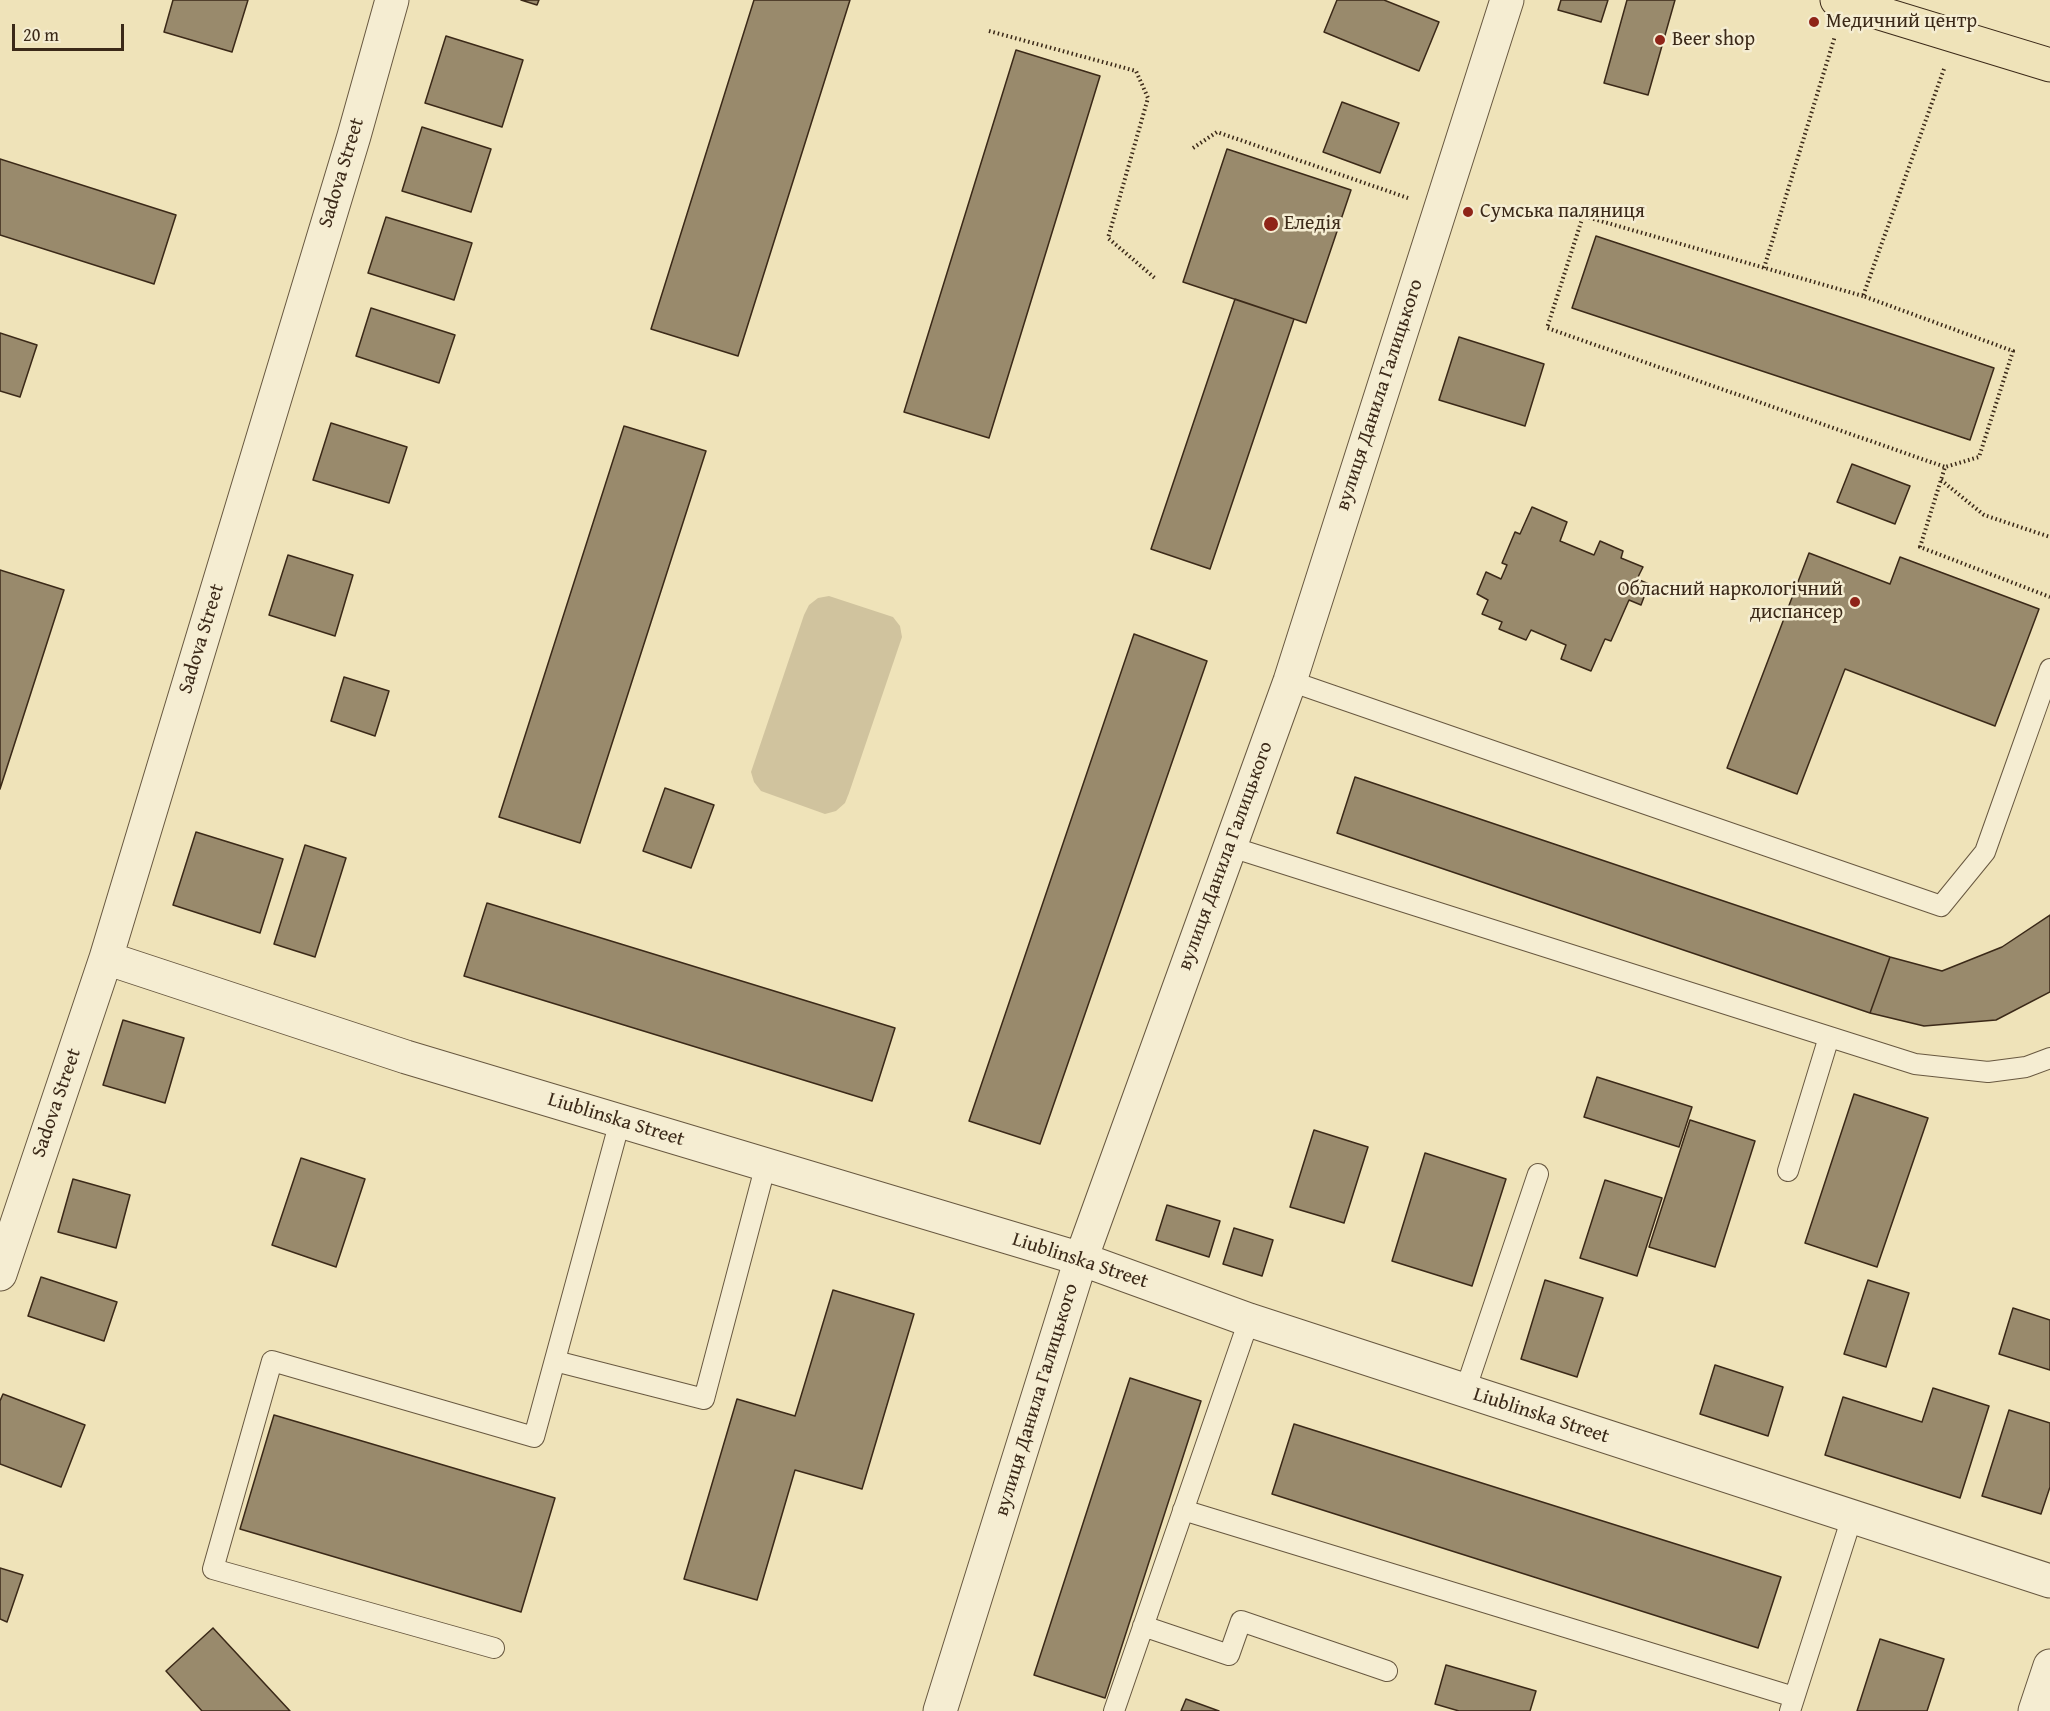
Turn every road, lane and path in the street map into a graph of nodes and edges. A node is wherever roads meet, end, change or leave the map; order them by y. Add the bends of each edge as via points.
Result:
1 (392, 0) edge
2 (1507, 0) edge
3 (1837, 15) edge
4 (989, 31) dead end
5 (1946, 64) dead end
6 (2050, 65) edge
7 (1193, 148) dead end
8 (1439, 210) junction
9 (1764, 268) junction
10 (1155, 279) dead end
11 (1863, 296) junction
12 (1945, 467) junction
13 (1941, 480) junction
14 (2050, 537) edge
15 (2050, 597) edge
16 (2050, 669) edge
17 (1290, 681) junction
18 (1228, 846) junction
19 (106, 958) junction
20 (1829, 1037) junction
21 (2050, 1058) edge
22 (620, 1121) junction
23 (766, 1164) junction
24 (1788, 1171) dead end
25 (1538, 1174) dead end
26 (1081, 1259) junction
27 (0, 1274) edge
28 (1249, 1320) junction
29 (555, 1360) junction
30 (1465, 1391) junction
31 (1183, 1510) junction
32 (1852, 1517) junction
33 (2050, 1581) edge
34 (1143, 1626) junction
35 (494, 1648) dead end
36 (2050, 1666) edge
37 (1387, 1671) dead end
38 (1792, 1704) edge
39 (940, 1711) edge
40 (1114, 1711) edge
41 (2035, 1711) edge

1 - 19 street, Sadova Street
2 - 8 street, вулиця Данила Галицького
3 - 6 main road
3 - 9 path
4 - 10 path via 1136,71 1148,98 1108,238
5 - 11 path
7 - 8 path via 1217,132
8 - 17 street, вулиця Данила Галицького
9 - 11 path
9 - 12 path via 1583,216 1547,328
11 - 12 path via 2013,351 1979,457
12 - 13 path
13 - 14 path via 1984,515
13 - 15 path via 1920,547
16 - 17 lane via 1985,852 1941,906
17 - 18 street, вулиця Данила Галицького
18 - 20 lane
18 - 26 street, вулиця Данила Галицького
19 - 22 street, Liublinska Street via 406,1057
19 - 27 street, Sadova Street
20 - 21 lane via 1946,1070 1988,1072 2026,1067
20 - 24 lane
22 - 23 street, Liublinska Street
22 - 29 lane
23 - 26 street, Liublinska Street
23 - 29 lane via 704,1400
25 - 30 lane
26 - 28 street, Liublinska Street
26 - 39 street, вулиця Данила Галицького
28 - 30 street, Liublinska Street
28 - 31 lane
29 - 35 lane via 534,1437 272,1361 213,1569
30 - 32 street, Liublinska Street
31 - 34 lane
31 - 38 lane
32 - 33 street, Liublinska Street
32 - 38 lane
34 - 37 lane via 1229,1655 1241,1620
34 - 40 lane
36 - 41 street

